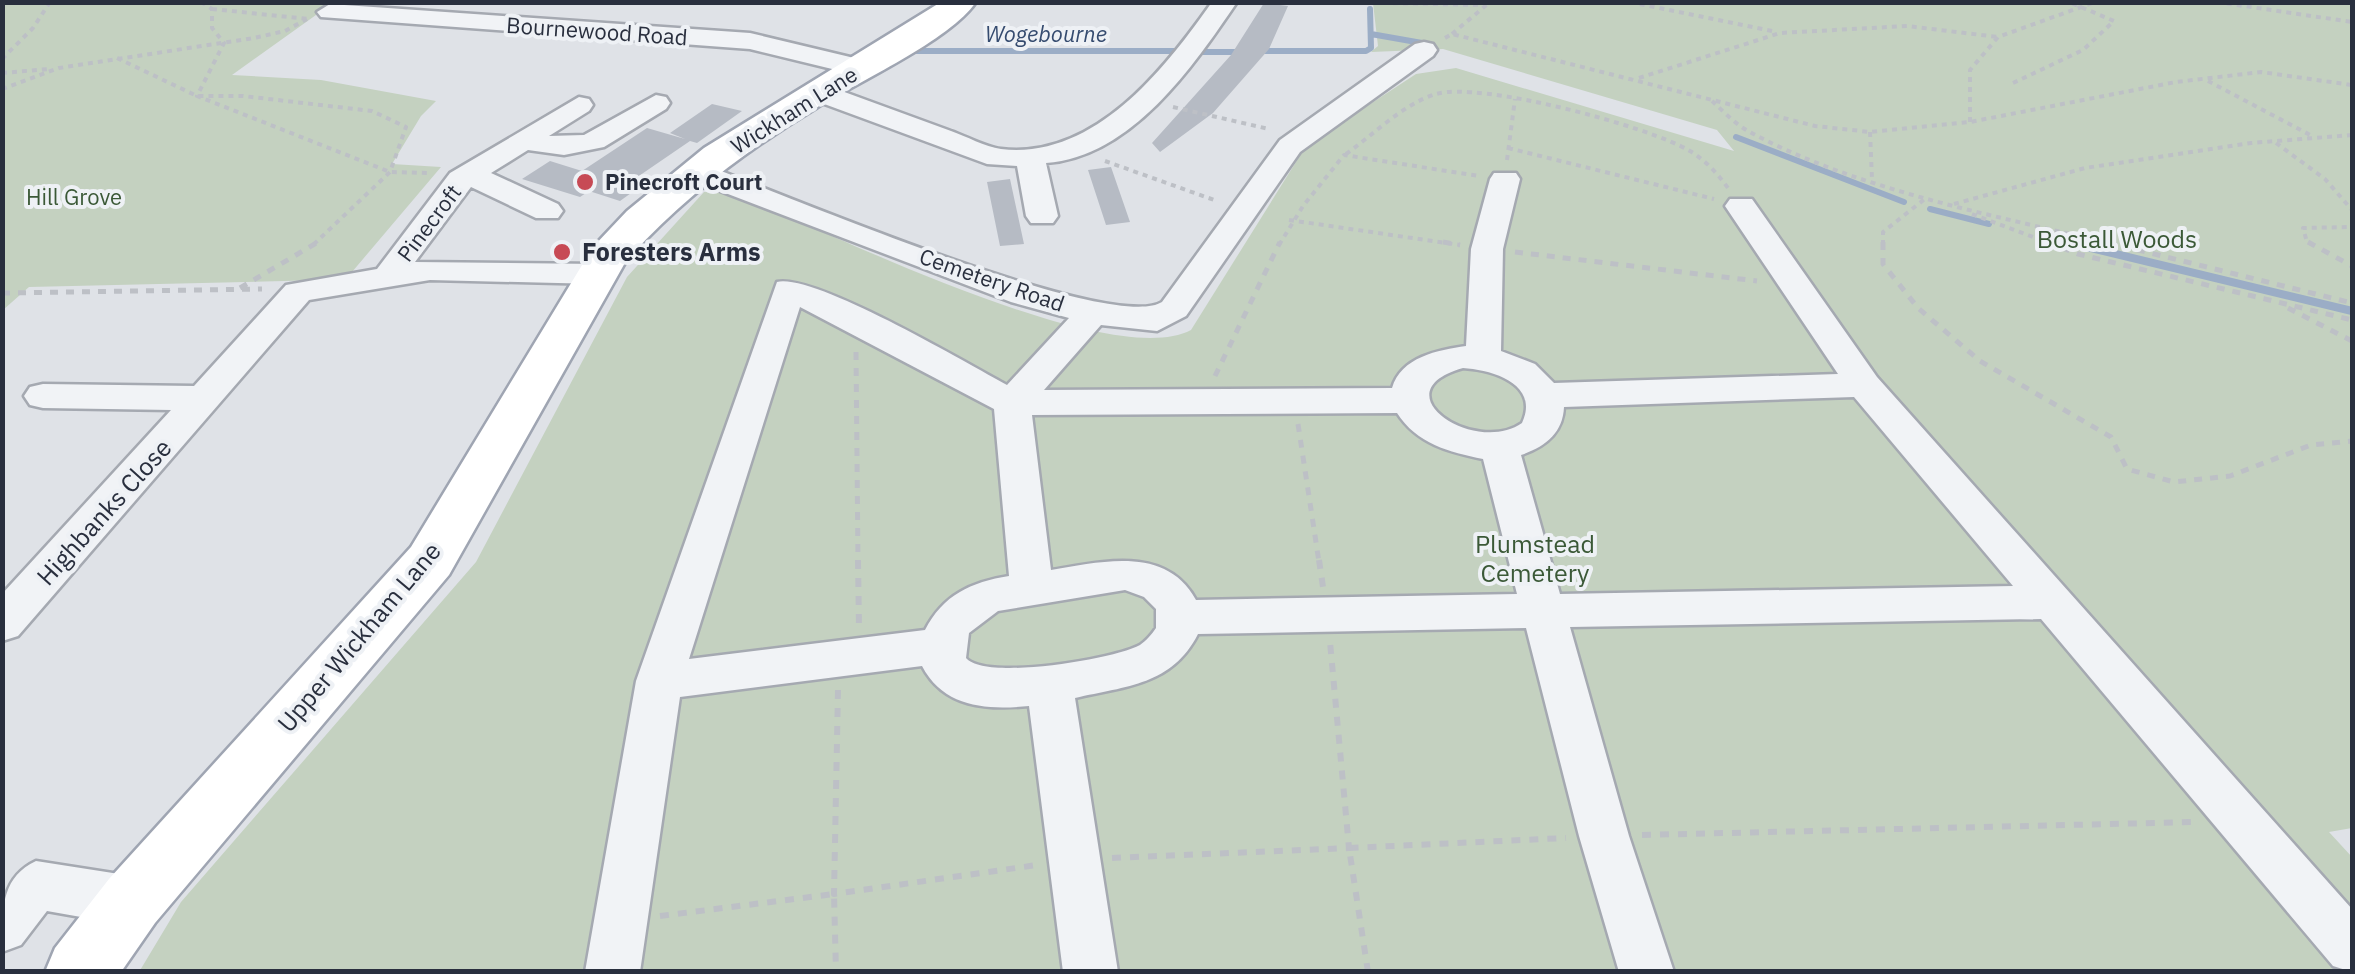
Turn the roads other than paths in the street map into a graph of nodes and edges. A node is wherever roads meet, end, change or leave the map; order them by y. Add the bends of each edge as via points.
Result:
1 (615, 2) edge
2 (961, 2) edge
3 (1225, 2) edge
4 (379, 9) edge
5 (319, 15) road end
6 (582, 30) junction
7 (1424, 50) road end
8 (861, 68) junction
9 (818, 92) junction
10 (656, 103) dead end
11 (578, 105) dead end
12 (522, 140) junction
13 (1030, 158) junction
14 (1506, 164) road end
15 (696, 172) junction
16 (470, 175) junction
17 (1741, 206) road end
18 (547, 211) dead end
19 (1042, 216) dead end
20 (390, 274) junction
21 (598, 274) junction
22 (1092, 313) junction
23 (1484, 358) junction
24 (1864, 385) junction
25 (43, 396) dead end
26 (1544, 396) junction
27 (205, 398) junction
28 (1409, 400) junction
29 (1012, 403) junction
30 (1500, 447) junction
31 (1032, 588) junction
32 (2054, 602) junction
33 (1544, 612) junction
34 (1181, 617) junction
35 (2, 624) edge
36 (940, 646) junction
37 (659, 680) junction
38 (1049, 681) junction
39 (132, 902) junction
40 (2, 927) edge
41 (2352, 948) edge
42 (80, 972) edge
43 (612, 972) edge
44 (1091, 972) edge
45 (1647, 972) edge

1 - 6 street
2 - 8 main road, Wickham Lane
3 - 13 street via 1144,100 1074,150
4 - 5 street, Bournewood Road
4 - 6 street, Bournewood Road
6 - 8 street, Bournewood Road via 750,41
7 - 22 street, Cemetery Road via 1290,146 1174,309 1157,320
8 - 9 main road, Wickham Lane
9 - 13 street via 998,158
9 - 15 main road, Wickham Lane
10 - 12 street via 590,144 557,149
11 - 12 street, Pinecroft
12 - 16 street, Pinecroft
13 - 19 street
14 - 23 street via 1487,249
15 - 21 main road, Wickham Lane via 622,239
15 - 22 street, Cemetery Road via 1023,295
16 - 18 street, Pinecroft
16 - 20 street, Pinecroft
17 - 24 street
20 - 21 street, Highbanks Close
20 - 27 street, Highbanks Close via 298,292
21 - 39 main road, Upper Wickham Lane via 430,561
22 - 29 street
23 - 26 street via 1521,372
23 - 28 street via 1428,366 1410,387
24 - 26 street
24 - 32 street
25 - 27 street, Highbanks Close
26 - 30 street via 1545,422 1535,434
27 - 35 street, Highbanks Close
28 - 29 street
28 - 30 street via 1430,430
29 - 31 street
29 - 37 street via 789,289
30 - 33 street
31 - 34 street via 1145,576 1169,591
31 - 36 street via 970,603 944,630
32 - 33 street
32 - 41 street
33 - 34 street
33 - 45 street
34 - 38 street via 1169,648 1154,659
36 - 37 street
36 - 38 street via 954,675 970,685 990,690
37 - 43 street
38 - 44 street
39 - 40 street via 36,885
39 - 42 main road, Upper Wickham Lane

